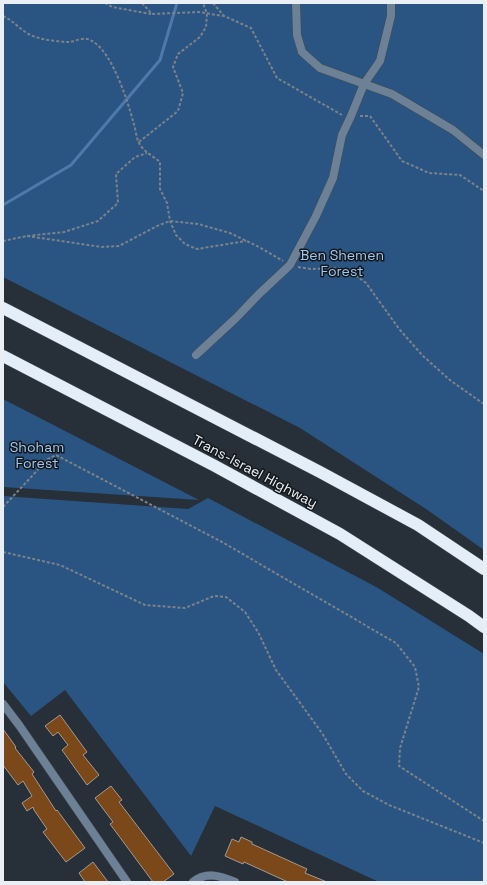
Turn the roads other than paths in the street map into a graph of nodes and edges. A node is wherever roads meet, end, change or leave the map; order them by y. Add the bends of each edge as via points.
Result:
1 (296, 3) edge
2 (391, 3) edge
3 (364, 84) junction
4 (484, 155) edge
5 (3, 308) edge
6 (196, 355) dead end
7 (3, 356) edge
8 (484, 569) edge
9 (484, 627) edge
10 (3, 704) edge
11 (127, 882) edge
12 (193, 882) edge
13 (235, 882) edge

1 - 3 street via 297,35 302,52 320,68
2 - 3 street via 391,16 380,61
3 - 4 street via 392,94 453,130
3 - 6 street via 342,134 332,178 316,216 290,265
5 - 8 highway, Trans-Israel Highway via 390,510
7 - 9 highway, Trans-Israel Highway via 340,534
10 - 11 street
12 - 13 street via 209,875

